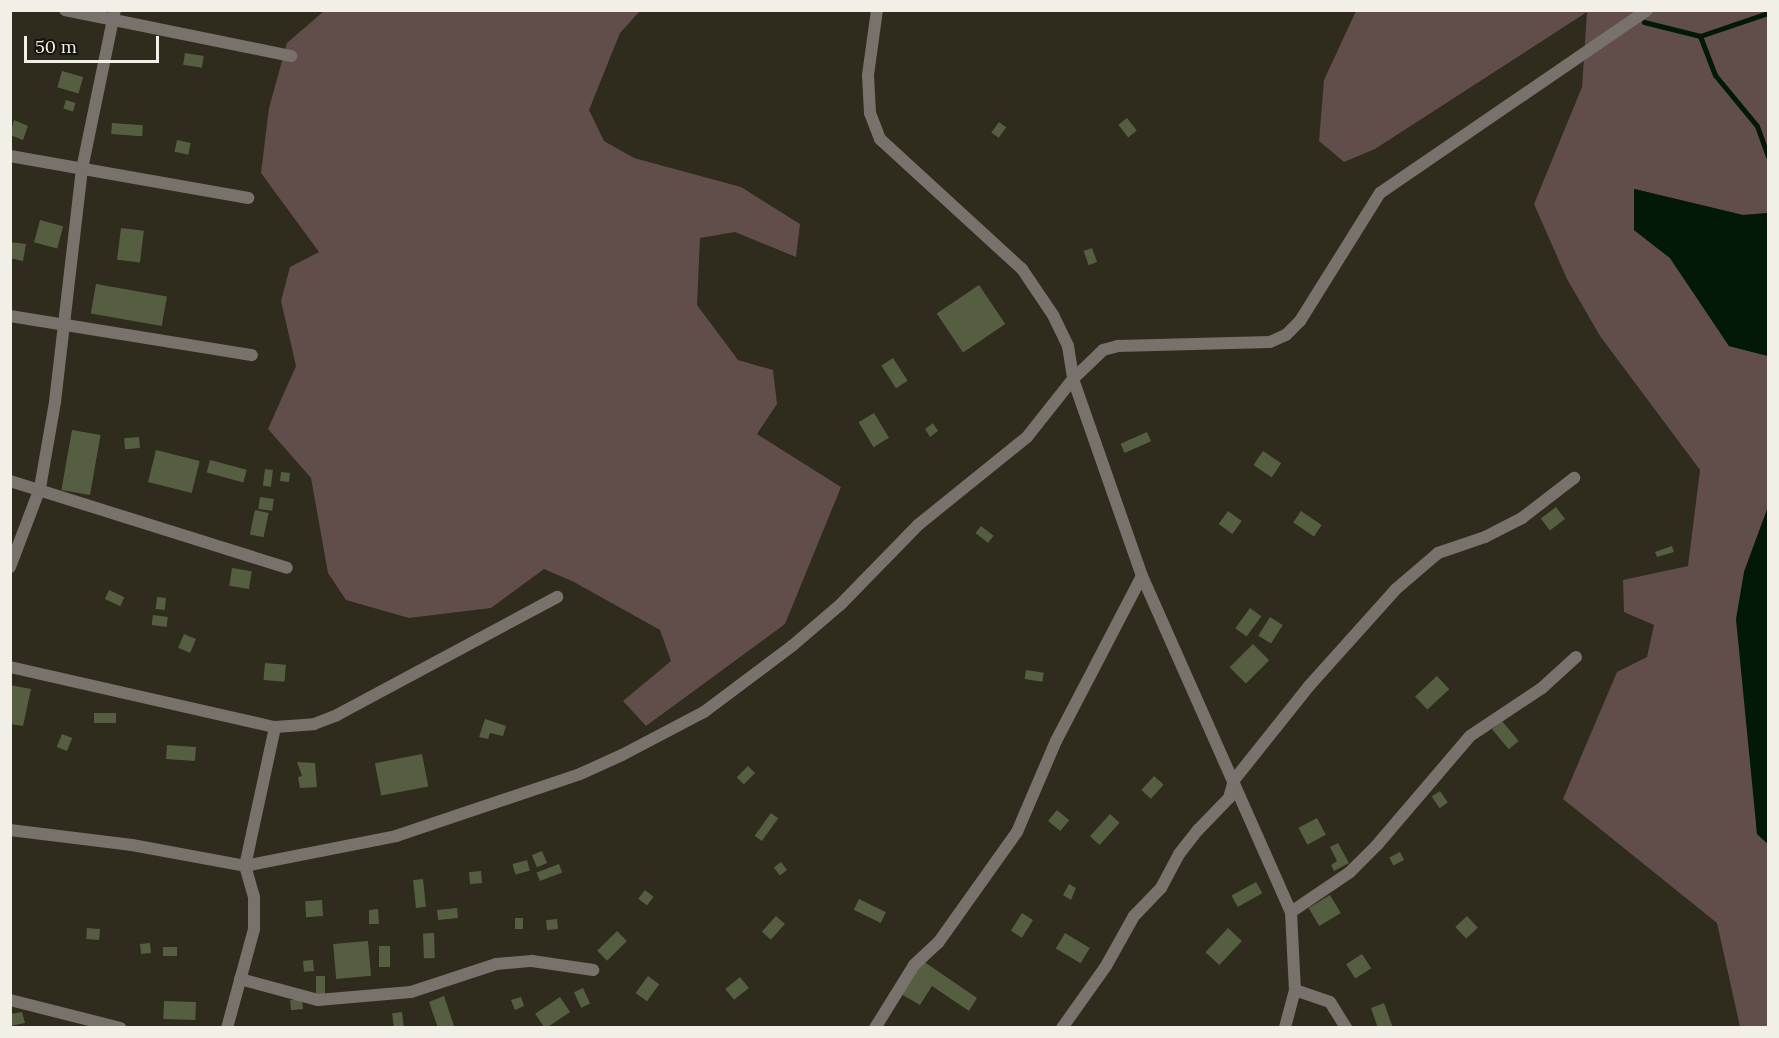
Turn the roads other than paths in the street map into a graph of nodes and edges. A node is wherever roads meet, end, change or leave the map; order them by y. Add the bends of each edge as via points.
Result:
1 (65, 10) edge
2 (877, 10) edge
3 (1647, 10) edge
4 (115, 15) edge
5 (291, 56) dead end
6 (10, 156) edge
7 (82, 169) junction
8 (248, 198) dead end
9 (10, 316) edge
10 (64, 325) junction
11 (252, 355) dead end
12 (1073, 379) junction
13 (1574, 478) dead end
14 (10, 481) edge
15 (40, 488) junction
16 (10, 567) edge
17 (287, 568) dead end
18 (1142, 576) junction
19 (557, 597) dead end
20 (1576, 657) dead end
21 (10, 667) edge
22 (276, 727) junction
23 (1234, 780) junction
24 (10, 830) edge
25 (245, 866) junction
26 (1291, 912) junction
27 (593, 970) dead end
28 (240, 979) junction
29 (1294, 990) junction
30 (10, 1000) edge
31 (121, 1028) edge
32 (227, 1028) edge
33 (875, 1028) edge
34 (1062, 1028) edge
35 (1285, 1028) edge
36 (1346, 1028) edge

1 - 4 street
2 - 12 street via 868,75 870,113 879,139 1022,269 1053,315 1068,346
3 - 12 street via 1380,192 1300,321 1286,335 1270,342 1118,346 1103,350
4 - 5 street
4 - 7 street
6 - 7 street
7 - 8 street
7 - 10 street
9 - 10 street
10 - 11 street
10 - 15 street
12 - 18 street
12 - 25 street via 1014,449 918,525 841,604 792,646 704,712 580,774 450,818 396,836
13 - 23 street via 1522,518 1485,537 1438,553 1396,589 1309,686
14 - 15 street
15 - 16 street
15 - 17 street
18 - 23 street
18 - 33 street via 1056,741 1017,832 946,933 914,965
19 - 22 street via 337,715 314,723
20 - 26 street via 1542,688 1470,736 1350,872
21 - 22 street
22 - 25 street
23 - 26 street
23 - 34 street via 1229,798 1179,854 1161,888 1134,916 1106,966
24 - 25 street via 132,845
25 - 28 street via 254,897 254,929
26 - 29 street
27 - 28 street via 532,962 496,964 411,992 318,1000
28 - 32 street
29 - 35 street
29 - 36 street via 1330,1002
30 - 31 street

